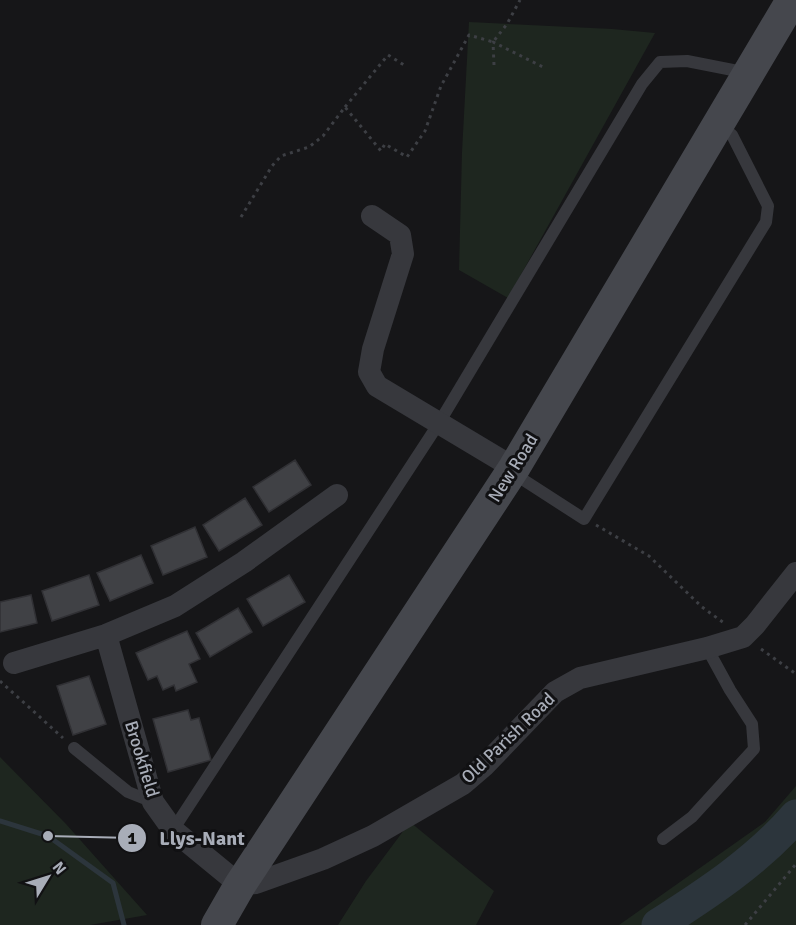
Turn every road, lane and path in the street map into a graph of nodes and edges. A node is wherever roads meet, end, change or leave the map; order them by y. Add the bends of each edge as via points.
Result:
1 (520, 0) edge
2 (792, 0) edge
3 (492, 42) junction
4 (404, 65) dead end
5 (494, 65) dead end
6 (543, 68) dead end
7 (749, 73) junction
8 (345, 107) junction
9 (719, 125) junction
10 (372, 216) dead end
11 (241, 217) dead end
12 (439, 423) junction
13 (514, 468) junction
14 (337, 495) dead end
15 (584, 519) junction
16 (796, 573) edge
17 (106, 635) junction
18 (742, 637) junction
19 (708, 648) junction
20 (14, 663) dead end
21 (796, 674) edge
22 (0, 681) edge
23 (74, 748) joint
24 (153, 802) junction
25 (173, 830) junction
26 (663, 839) dead end
27 (796, 864) edge
28 (240, 885) junction
29 (218, 925) edge
30 (745, 925) edge

1 - 3 path
2 - 7 main road, New Road
3 - 5 path
3 - 6 path
3 - 8 path via 469,35 441,86 425,131 407,157 385,144 381,151
4 - 8 path via 388,55
7 - 9 main road, New Road
7 - 12 lane via 687,61 660,62 642,84
8 - 11 path via 323,136 309,147 281,156
9 - 13 main road, New Road
9 - 15 lane via 732,135 768,206 766,222
10 - 12 street via 400,235 403,254 372,348 369,372 377,386
12 - 13 street
12 - 25 lane
13 - 15 lane via 522,479
13 - 28 main road, New Road
14 - 17 street via 175,606
15 - 18 path via 649,556 702,607
16 - 18 street, Old Parish Road
17 - 20 street
17 - 24 street, Brookfield
18 - 19 street, Old Parish Road
18 - 21 path
19 - 26 lane via 752,724 754,749 692,817
19 - 28 street, Old Parish Road via 580,678 555,692 463,784 373,836 323,859
22 - 23 path
23 - 24 lane via 128,792
24 - 25 street, Brookfield
25 - 28 street, Brookfield
27 - 30 path
28 - 29 main road, New Road

